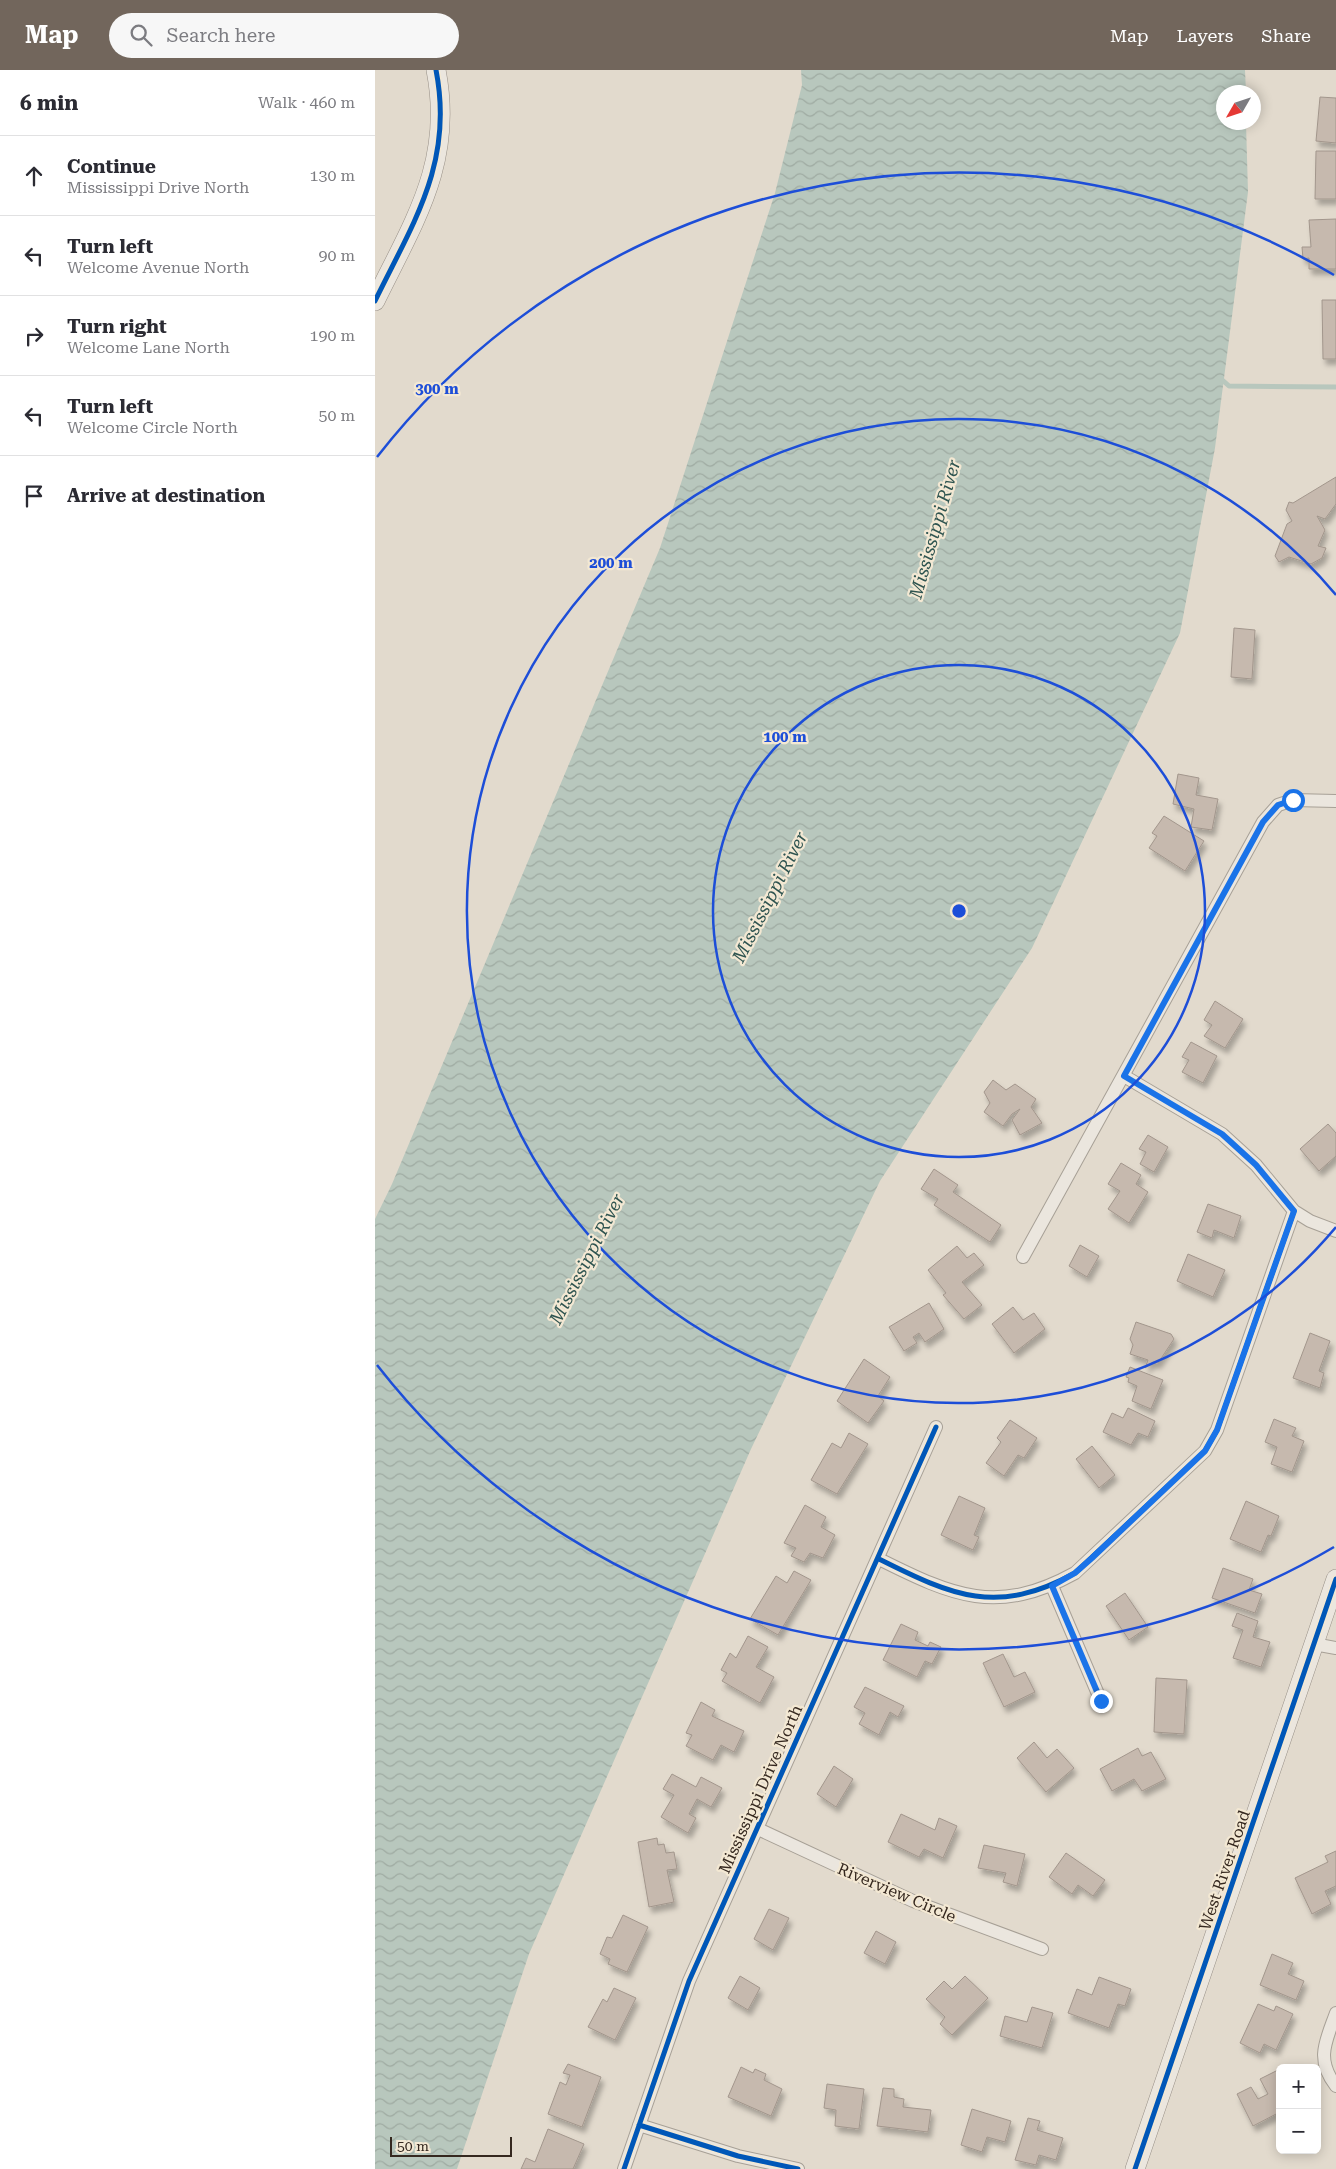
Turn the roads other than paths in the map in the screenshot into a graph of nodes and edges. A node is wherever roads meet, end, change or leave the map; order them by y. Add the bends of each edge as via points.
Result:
1 (436, 70) edge
2 (375, 301) edge
3 (1336, 801) edge
4 (1124, 1076) junction
5 (1294, 1211) junction
6 (1336, 1231) edge
7 (1023, 1257) dead end
8 (937, 1427) dead end
9 (879, 1559) junction
10 (1336, 1579) edge
11 (1052, 1586) junction
12 (1315, 1644) junction
13 (1336, 1648) edge
14 (1101, 1701) dead end
15 (756, 1828) junction
16 (1041, 1949) dead end
17 (1336, 2013) edge
18 (1336, 2086) edge
19 (639, 2125) junction
20 (625, 2169) edge
21 (799, 2169) edge
22 (1135, 2169) edge

1 - 2 main road via 441,122 435,169
3 - 4 street via 1293,800 1278,805 1263,822
4 - 5 street via 1222,1134 1256,1165
4 - 7 street
5 - 6 street
5 - 11 street via 1217,1430 1205,1451 1092,1558 1075,1573
8 - 9 street, Mississippi Drive North
9 - 11 street via 928,1584 985,1599 1016,1596
9 - 15 street, Mississippi Drive North
10 - 12 main road, West River Road
11 - 14 street
12 - 13 street
12 - 22 main road, West River Road
15 - 16 street, Riverview Circle via 913,1901
15 - 19 street, Mississippi Drive North via 689,1982
17 - 18 street via 1323,2056 1326,2074
19 - 20 street, Mississippi Drive North
19 - 21 street via 738,2156

